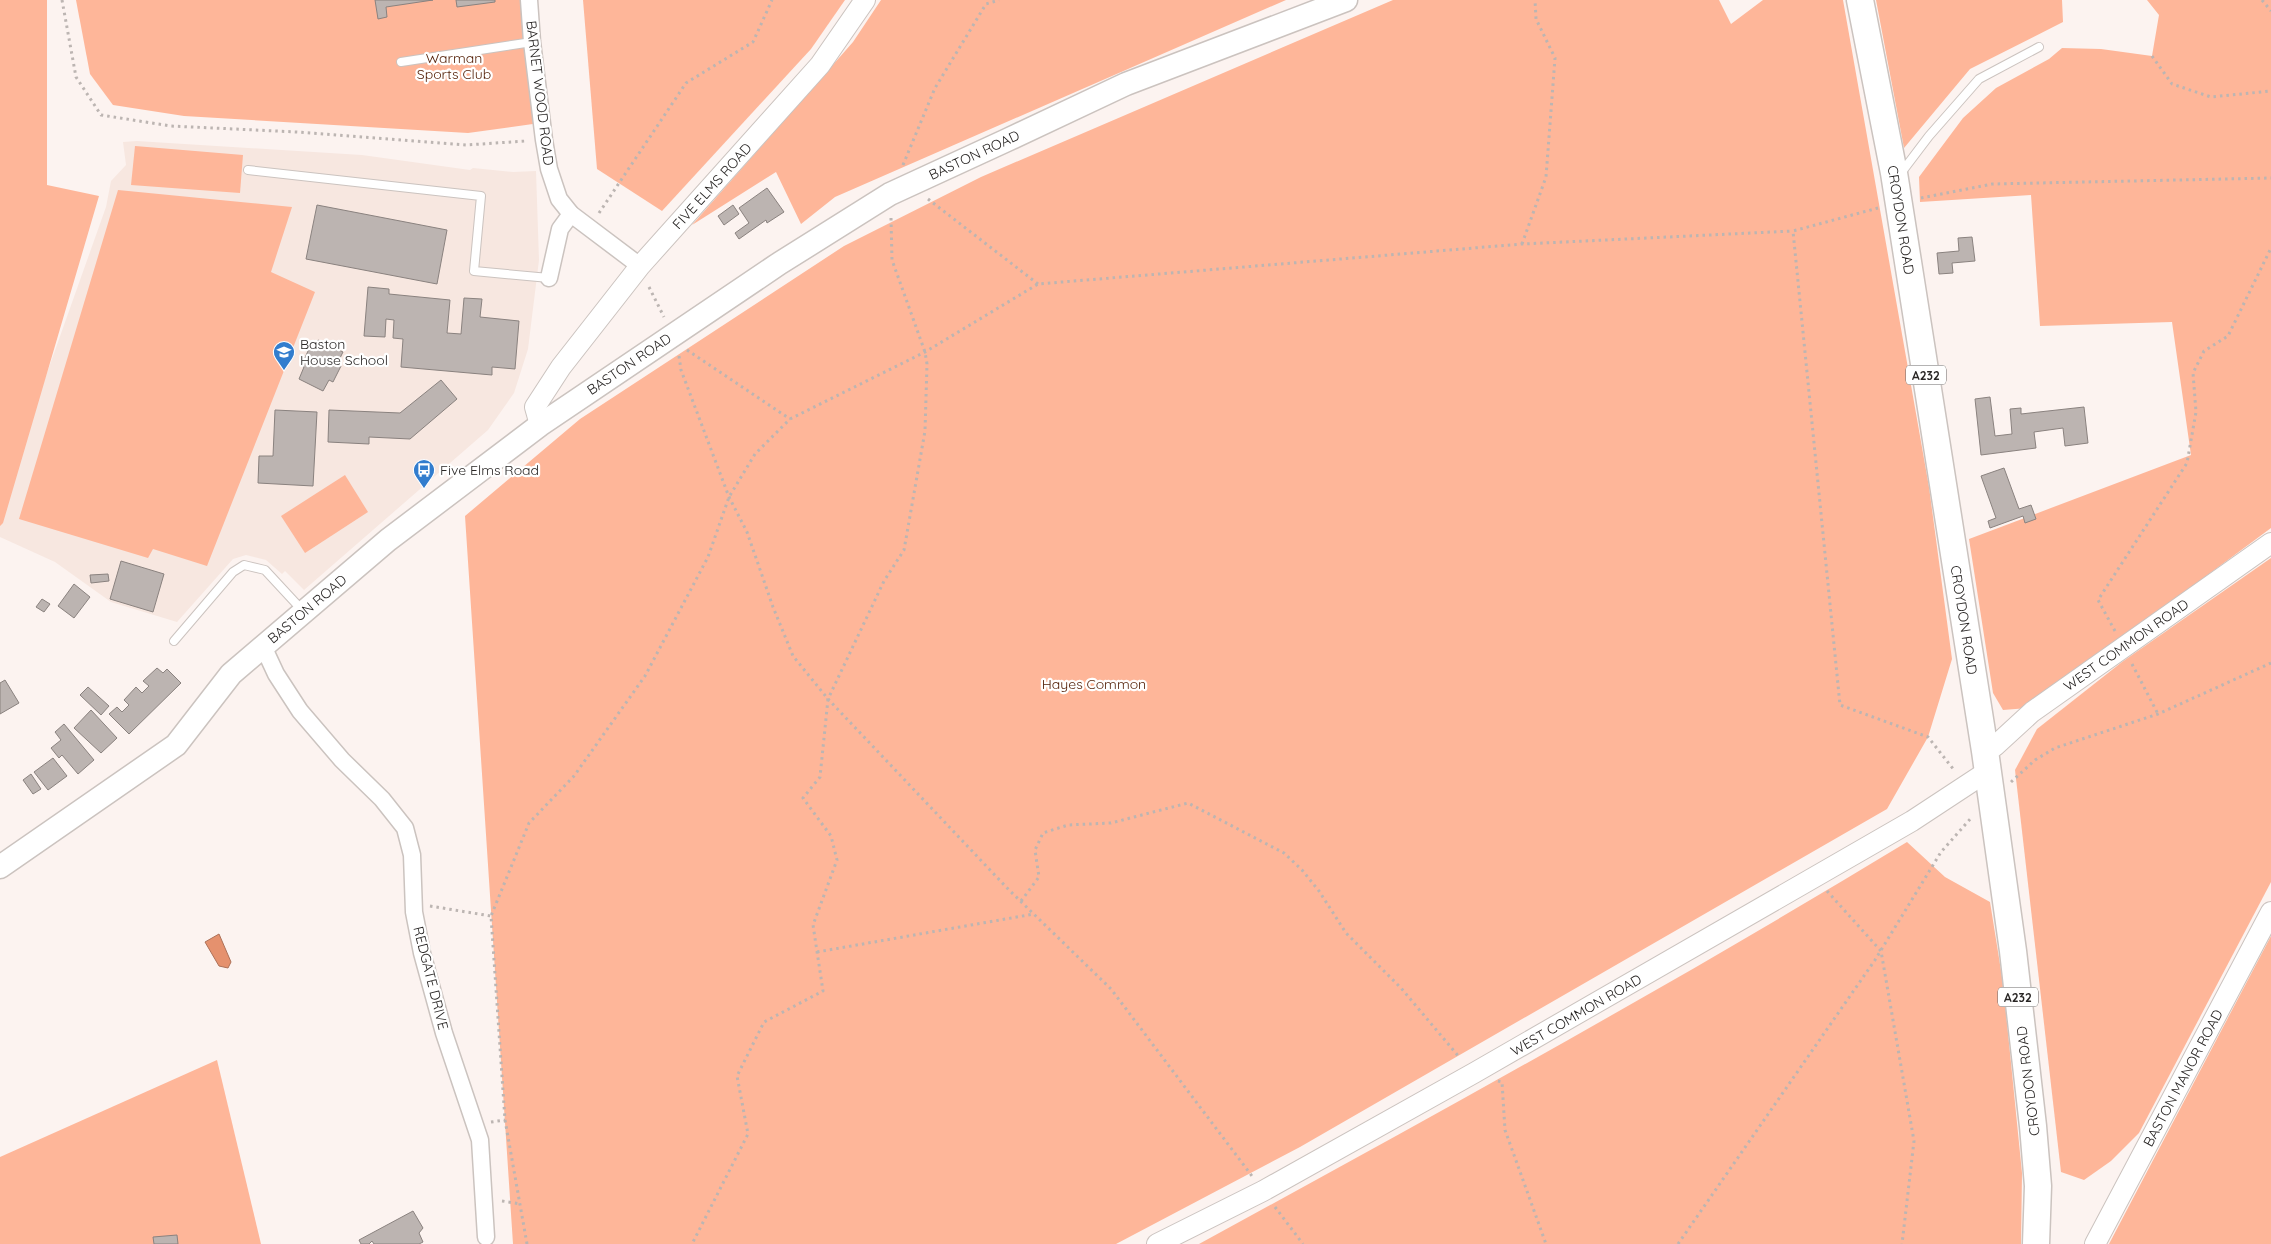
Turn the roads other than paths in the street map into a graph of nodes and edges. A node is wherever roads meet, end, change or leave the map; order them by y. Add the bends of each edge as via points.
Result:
1 (529, 0) edge
2 (865, 0) edge
3 (1346, 0) edge
4 (1860, 0) edge
5 (532, 42) junction
6 (2039, 47) dead end
7 (401, 62) dead end
8 (248, 170) dead end
9 (1894, 173) junction
10 (571, 214) junction
11 (640, 266) junction
12 (549, 278) joint
13 (540, 425) junction
14 (2271, 543) edge
15 (305, 613) junction
16 (174, 641) dead end
17 (263, 646) junction
18 (1988, 771) junction
19 (0, 867) edge
20 (2271, 912) edge
21 (486, 1237) dead end
22 (1156, 1244) edge
23 (2036, 1244) edge
24 (2095, 1244) edge

1 - 5 street, BARNET WOOD ROAD
2 - 11 street, FIVE ELMS ROAD via 820,65
3 - 13 main road, BASTON ROAD via 1126,84 900,189 735,292
4 - 9 highway, CROYDON ROAD / A232
5 - 7 lane
5 - 10 street, BARNET WOOD ROAD via 549,169 559,200
6 - 9 lane via 1979,79 1904,169
8 - 12 lane via 481,196 474,271
9 - 18 highway, CROYDON ROAD / A232
10 - 11 street, BARNET WOOD ROAD
10 - 12 street via 560,229
11 - 13 street, FIVE ELMS ROAD via 535,406
13 - 15 main road, BASTON ROAD via 388,540
14 - 18 street, WEST COMMON ROAD via 2032,712 1995,746
15 - 16 lane via 265,570 244,565 233,572
15 - 17 main road, BASTON ROAD
17 - 19 main road, BASTON ROAD via 232,674 176,745
17 - 21 street, REDGATE DRIVE via 276,674 300,711 405,828 412,855 414,903 422,953 444,1033 480,1140
18 - 22 street, WEST COMMON ROAD via 1912,822 1474,1073 1263,1191
18 - 23 highway, CROYDON ROAD / A232 via 2033,1126 2038,1186
20 - 24 street, BASTON MANOR ROAD

